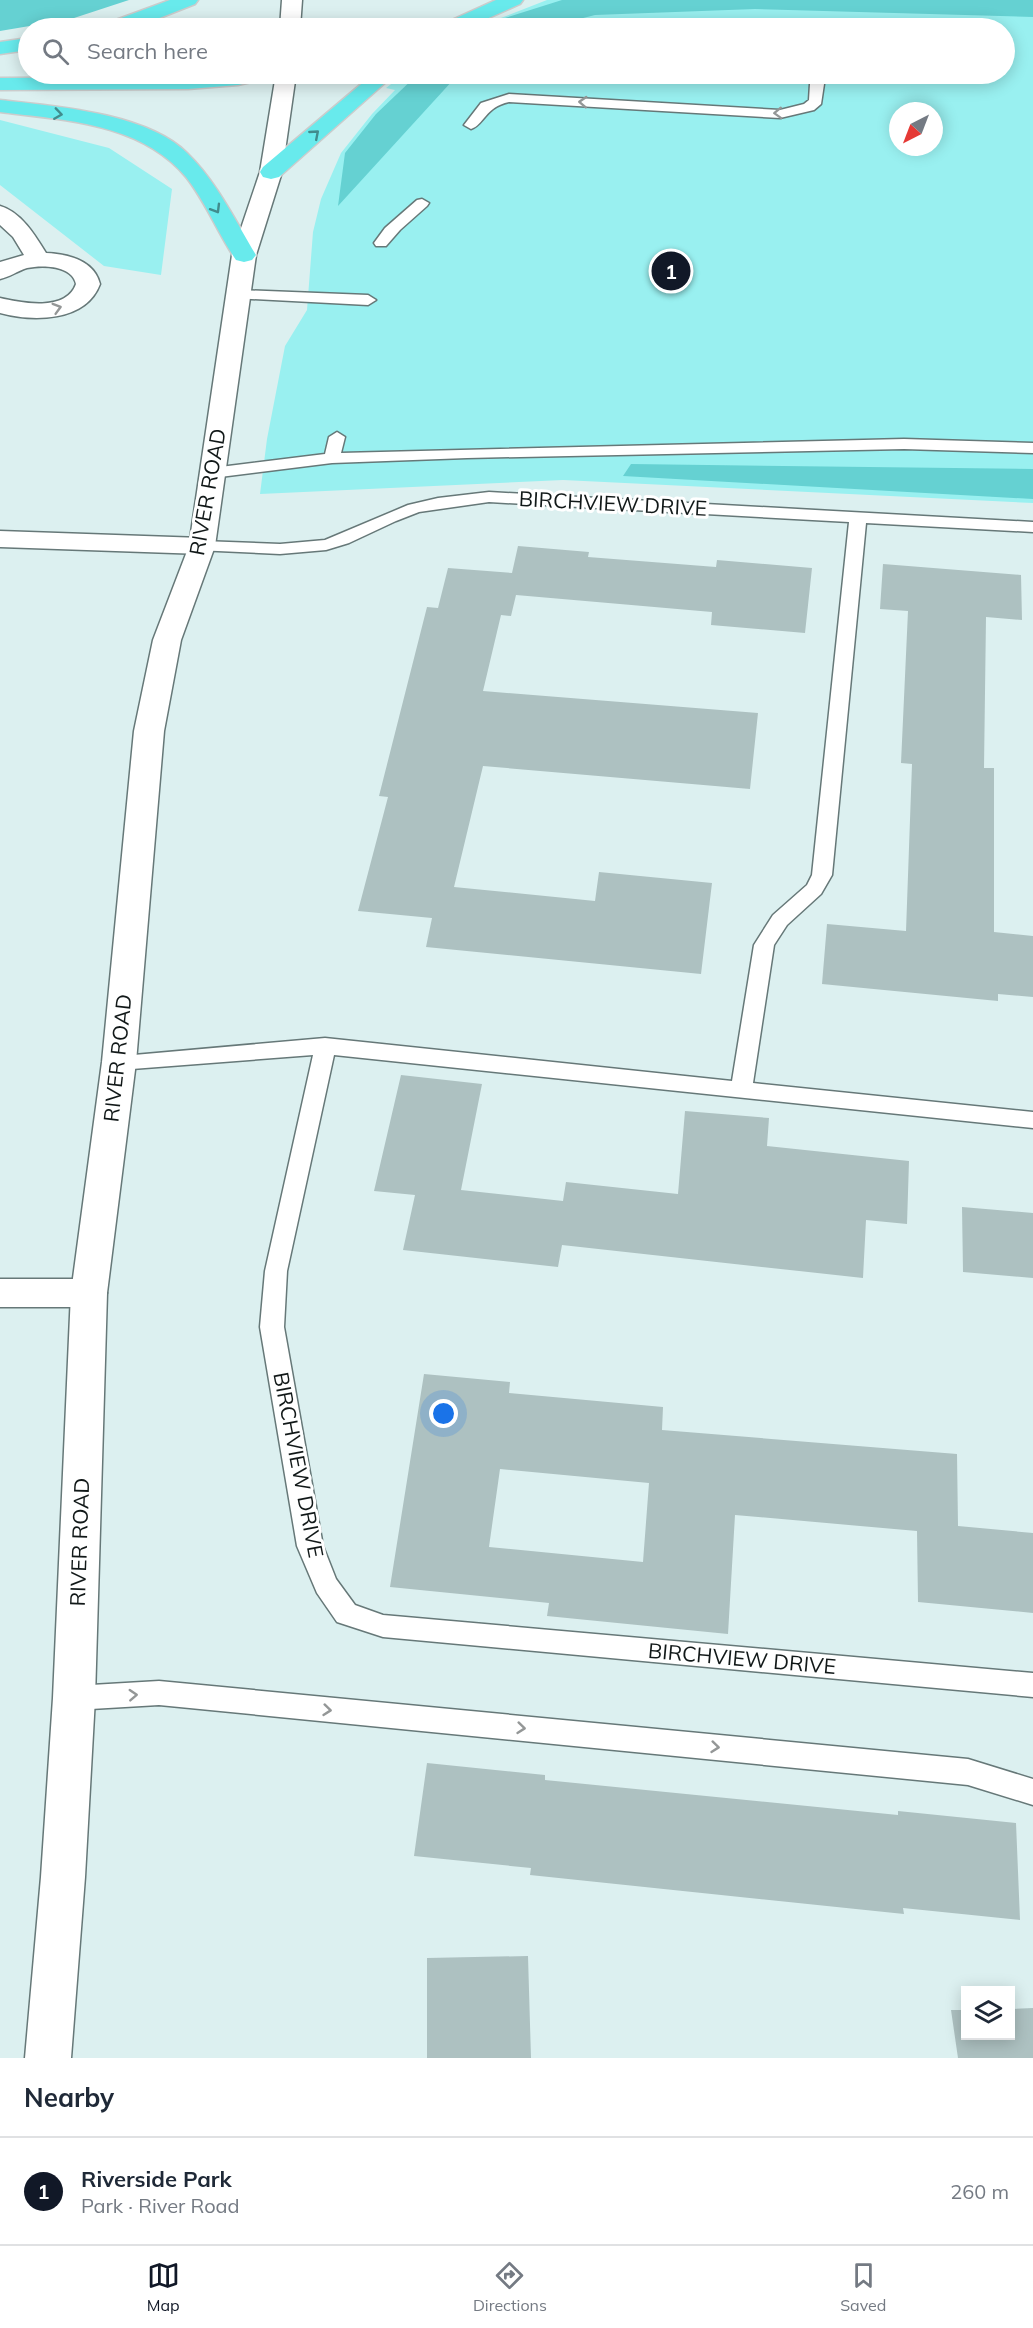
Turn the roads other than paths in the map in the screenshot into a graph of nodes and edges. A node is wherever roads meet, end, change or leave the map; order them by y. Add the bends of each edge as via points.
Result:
1 (188, 0) edge
2 (292, 0) edge
3 (513, 0) edge
4 (143, 18) edge
5 (291, 18) edge
6 (472, 18) edge
7 (18, 45) edge
8 (0, 48) edge
9 (0, 84) edge
10 (18, 84) edge
11 (284, 84) edge
12 (374, 84) edge
13 (817, 84) dead end
14 (0, 106) edge
15 (471, 125) dead end
16 (271, 172) junction
17 (422, 203) dead end
18 (0, 213) edge
19 (381, 243) dead end
20 (244, 255) junction
21 (39, 261) junction
22 (0, 272) edge
23 (239, 295) junction
24 (368, 300) dead end
25 (0, 305) edge
26 (337, 437) dead end
27 (1033, 448) edge
28 (332, 458) junction
29 (212, 473) junction
30 (858, 518) junction
31 (1033, 528) edge
32 (0, 540) edge
33 (202, 546) junction
34 (325, 1046) junction
35 (119, 1062) junction
36 (741, 1089) junction
37 (1033, 1120) edge
38 (0, 1293) edge
39 (89, 1293) junction
40 (1033, 1685) edge
41 (74, 1698) junction
42 (1033, 1792) edge
43 (48, 2058) edge

1 - 4 highway
2 - 5 street
3 - 6 highway
7 - 8 highway
9 - 10 highway
11 - 16 street, RIVER ROAD
16 -> 12 highway
13 -> 15 lane via 816,101 809,107 780,114 509,98 495,100 481,109
14 -> 20 highway via 110,124 145,136 174,152 194,172
16 - 20 street, RIVER ROAD
17 - 19 lane via 390,229
18 - 21 street via 22,233
20 - 23 street, RIVER ROAD
21 - 22 street
25 -> 21 street via 20,311 46,311 66,305 88,286 87,278 78,269
23 - 24 lane
23 - 29 street, RIVER ROAD
26 - 28 lane
27 - 28 lane via 904,444
28 - 29 lane
29 - 33 street, RIVER ROAD
30 - 31 lane, BIRCHVIEW DRIVE
30 - 33 lane, BIRCHVIEW DRIVE via 489,497 413,509 328,545 271,549
30 - 36 lane via 822,875 814,889 780,920 764,945
32 - 33 street
33 - 35 street, RIVER ROAD via 167,640 148,731
34 - 35 lane
34 - 36 lane
34 - 40 lane, BIRCHVIEW DRIVE via 276,1271 272,1327 310,1546 326,1586 346,1614 383,1626
35 - 39 street, RIVER ROAD
36 - 37 lane
38 - 39 street
39 - 41 street, RIVER ROAD
41 -> 42 lane via 159,1693 908,1766 968,1772
41 - 43 street, RIVER ROAD

